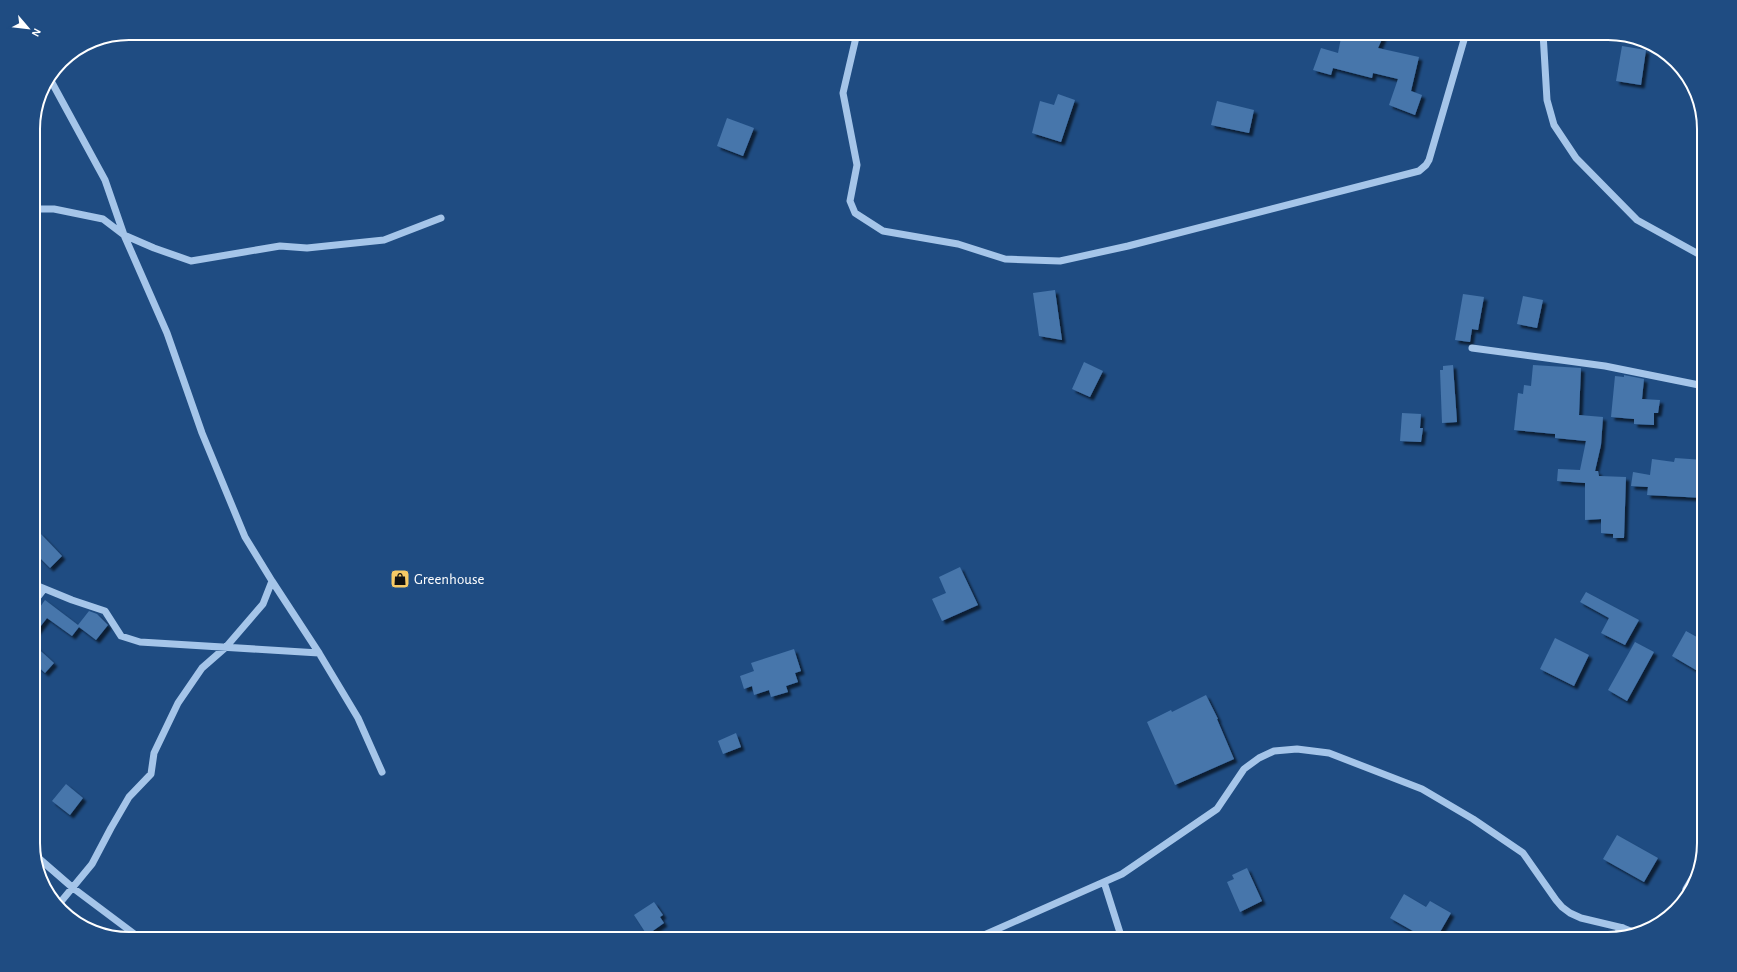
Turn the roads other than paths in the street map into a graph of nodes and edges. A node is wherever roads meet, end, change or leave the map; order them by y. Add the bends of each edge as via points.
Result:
1 (855, 40) edge
2 (1464, 40) edge
3 (1543, 40) edge
4 (53, 84) edge
5 (40, 209) edge
6 (441, 218) dead end
7 (124, 235) junction
8 (1697, 253) edge
9 (1472, 348) dead end
10 (1697, 385) edge
11 (272, 582) junction
12 (40, 587) edge
13 (44, 589) junction
14 (40, 594) edge
15 (226, 647) junction
16 (319, 653) junction
17 (382, 772) dead end
18 (42, 861) edge
19 (1104, 882) junction
20 (73, 888) junction
21 (62, 901) edge
22 (1623, 928) junction
23 (1627, 930) edge
24 (1620, 931) edge
25 (132, 932) edge
26 (991, 932) edge
27 (1120, 932) edge

1 - 2 street via 843,94 857,165 850,201 855,213 883,231 958,244 1005,259 1060,261 1419,172 1429,160
3 - 8 street via 1547,100 1554,125 1576,158 1637,220
4 - 7 street via 105,180
5 - 7 street via 54,209 103,219
6 - 7 street via 384,240 307,248 280,246 191,262
7 - 11 street via 167,333 202,433 245,537
9 - 10 street via 1605,366
11 - 15 street via 263,604
11 - 16 street
12 - 13 street
13 - 14 street
13 - 15 street via 105,611 121,636 163,644
15 - 16 street
15 - 20 street via 202,668 178,703 154,753 151,774 129,797 92,864
16 - 17 street via 358,718
18 - 20 street
19 - 22 street via 1122,874 1217,809 1244,770 1258,758 1274,752 1297,749 1329,753 1422,789 1522,852 1556,900 1570,913
19 - 26 street
19 - 27 street
20 - 21 street
20 - 25 street
22 - 23 street
22 - 24 street

